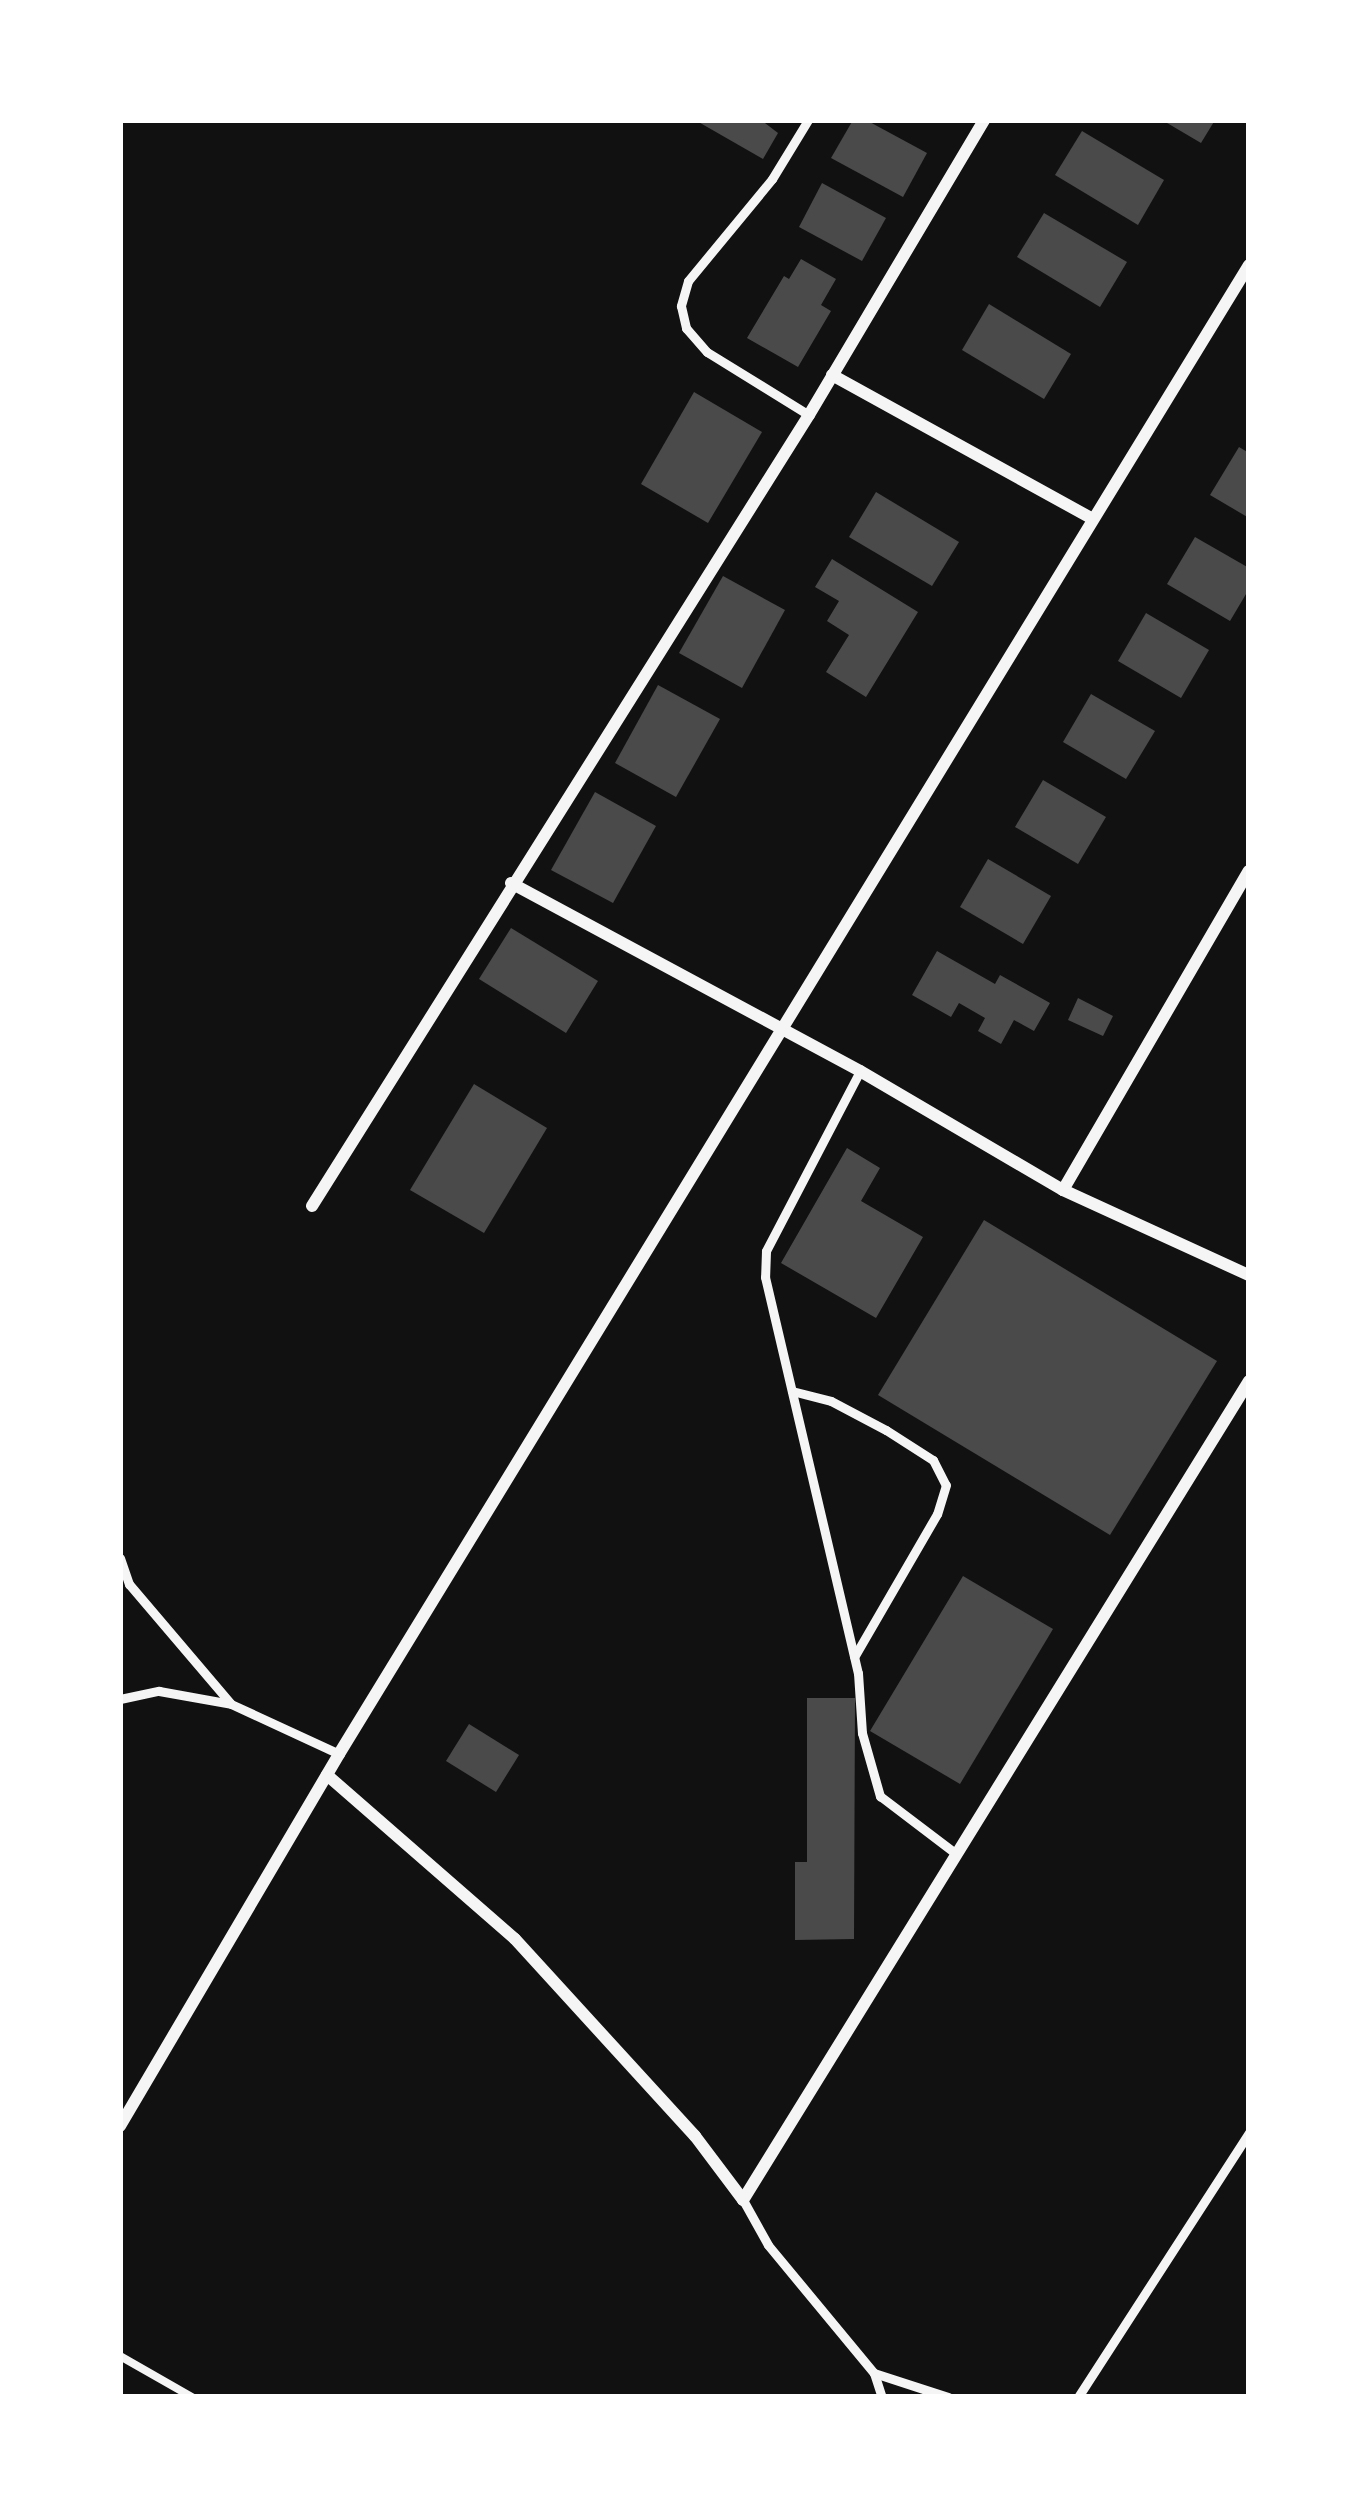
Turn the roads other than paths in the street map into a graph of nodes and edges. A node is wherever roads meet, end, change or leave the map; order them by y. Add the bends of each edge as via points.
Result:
1 (808, 120) edge
2 (984, 120) edge
3 (1249, 265) edge
4 (832, 375) junction
5 (809, 415) junction
6 (1093, 519) junction
7 (1249, 871) edge
8 (511, 883) junction
9 (781, 1030) junction
10 (860, 1071) junction
11 (1064, 1190) junction
12 (312, 1206) dead end
13 (1249, 1275) edge
14 (1249, 1381) edge
15 (792, 1391) junction
16 (120, 1558) edge
17 (854, 1657) junction
18 (120, 1699) edge
19 (231, 1704) junction
20 (339, 1754) junction
21 (327, 1775) junction
22 (955, 1853) junction
23 (120, 2126) edge
24 (1249, 2133) edge
25 (743, 2200) junction
26 (874, 2373) junction
27 (882, 2397) edge
28 (948, 2397) edge
29 (1078, 2397) edge

1 - 5 lane via 688,280 681,306 686,328 707,352
2 - 4 street
3 - 6 street
4 - 5 street
4 - 6 street
5 - 8 street
6 - 9 street
7 - 11 street
8 - 9 street
8 - 12 street
9 - 10 street
9 - 20 street
10 - 11 street
10 - 15 lane via 766,1251
11 - 13 street
14 - 22 street
15 - 17 lane
15 - 17 lane via 886,1430 933,1460 946,1485
16 - 19 lane via 129,1584
17 - 22 lane via 862,1733 880,1796
18 - 19 lane via 159,1691
19 - 20 lane
20 - 21 street
21 - 23 street
21 - 25 street via 515,1939
22 - 25 street
24 - 29 lane
25 - 26 lane via 768,2245
26 - 27 lane
26 - 28 lane

